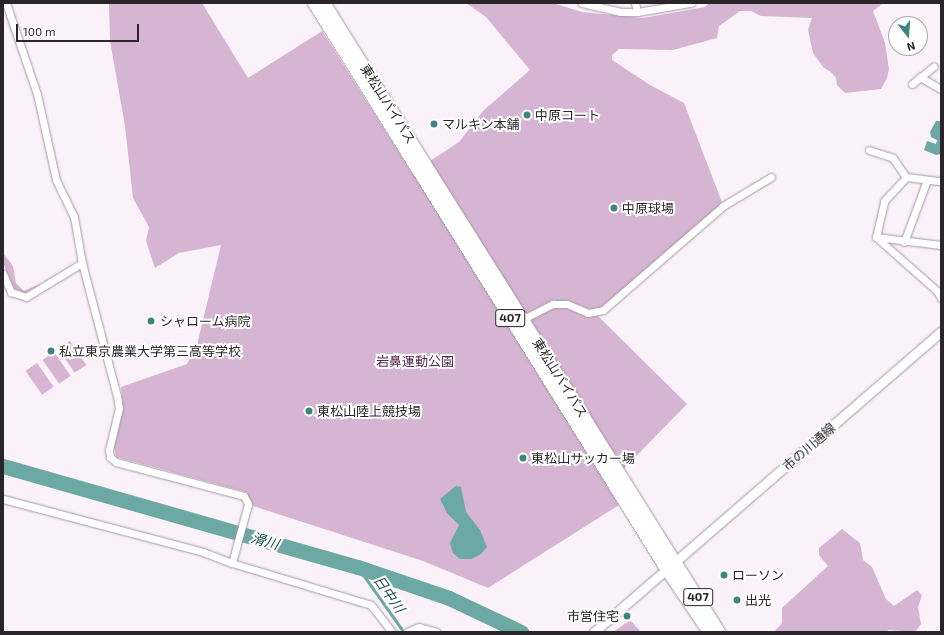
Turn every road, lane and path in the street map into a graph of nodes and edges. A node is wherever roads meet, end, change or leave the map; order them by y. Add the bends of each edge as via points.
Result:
1 (6, 3) edge
2 (314, 3) edge
3 (324, 3) edge
4 (582, 3) edge
5 (635, 3) edge
6 (691, 3) edge
7 (600, 6) edge
8 (671, 6) edge
9 (637, 12) junction
10 (934, 66) dead end
11 (920, 77) junction
12 (912, 84) dead end
13 (941, 89) edge
14 (869, 150) dead end
15 (771, 177) dead end
16 (906, 177) junction
17 (927, 180) junction
18 (941, 181) edge
19 (876, 237) junction
20 (904, 242) junction
21 (941, 245) edge
22 (82, 263) junction
23 (3, 274) edge
24 (941, 298) edge
25 (523, 319) junction
26 (941, 331) edge
27 (3, 499) edge
28 (232, 563) junction
29 (672, 566) junction
30 (415, 630) edge
31 (392, 632) edge
32 (436, 632) edge
33 (594, 632) edge
34 (709, 632) edge
35 (719, 632) edge

1 - 22 street via 37,94 56,180 74,218
2 - 29 highway, 東松山バイパス / 407
3 - 25 highway, 東松山バイパス / 407
4 - 7 street
5 - 9 street
6 - 8 street
7 - 9 street
8 - 9 street
10 - 11 street
11 - 12 street
11 - 13 street
14 - 16 street via 893,158
15 - 25 street via 723,206 603,310 588,313 567,304 553,304
16 - 17 street
16 - 19 street via 884,201
17 - 18 street
17 - 20 street
19 - 20 street
19 - 24 street via 937,291
20 - 21 street
22 - 23 street via 26,298 11,292
22 - 28 street via 118,396 118,413 109,453 112,460 241,494 248,504
25 - 29 highway, 東松山バイパス / 407
26 - 29 street, 市の川通線
27 - 28 street via 203,552
28 - 31 street via 371,605
29 - 33 street, 市の川通線
29 - 34 highway, 東松山バイパス / 407
29 - 35 highway, 東松山バイパス / 407
30 - 32 street

